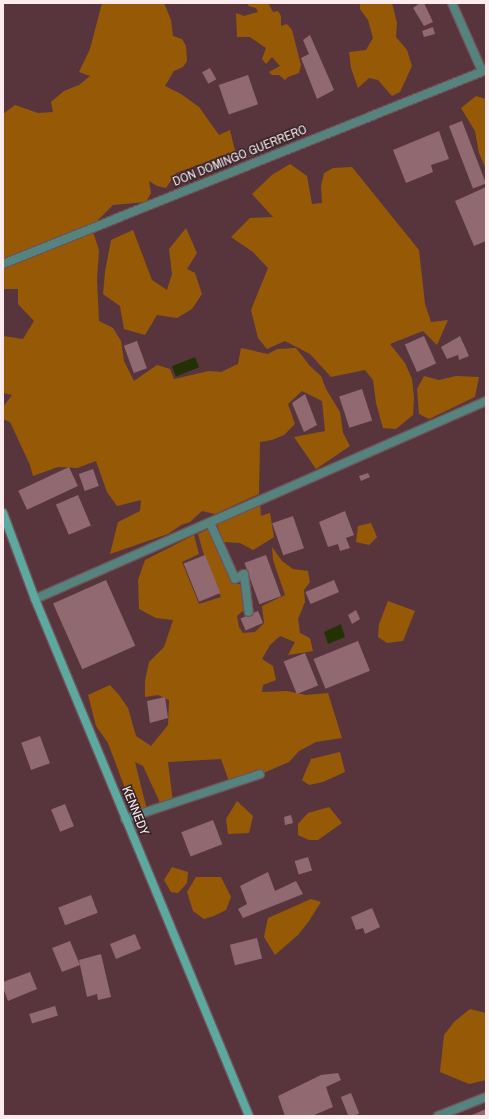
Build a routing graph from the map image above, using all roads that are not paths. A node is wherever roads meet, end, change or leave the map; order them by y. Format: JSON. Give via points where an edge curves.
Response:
{"nodes":[{"id":1,"x":452,"y":3,"type":"edge"},
{"id":2,"x":484,"y":71,"type":"edge"},
{"id":3,"x":3,"y":264,"type":"edge"},
{"id":4,"x":486,"y":401,"type":"edge"},
{"id":5,"x":4,"y":518,"type":"edge"},
{"id":6,"x":210,"y":523,"type":"junction"},
{"id":7,"x":35,"y":599,"type":"junction"},
{"id":8,"x":249,"y":612,"type":"dead end"},
{"id":9,"x":260,"y":774,"type":"dead end"},
{"id":10,"x":125,"y":819,"type":"junction"},
{"id":11,"x":486,"y":1097,"type":"edge"},
{"id":12,"x":249,"y":1116,"type":"edge"},
{"id":13,"x":438,"y":1116,"type":"edge"}],
"edges":[{"from":1,"to":2,"type":"street"},
{"from":2,"to":3,"type":"street","name":"DON DOMINGO GUERRERO"},
{"from":4,"to":6,"type":"street"},
{"from":5,"to":7,"type":"main road","name":"KENNEDY"},
{"from":6,"to":7,"type":"street"},
{"from":6,"to":8,"type":"street","via":[[235,579],[244,574]]},
{"from":7,"to":10,"type":"main road","name":"KENNEDY"},
{"from":9,"to":10,"type":"street"},
{"from":10,"to":12,"type":"main road","name":"KENNEDY"},
{"from":11,"to":13,"type":"street"}]}
